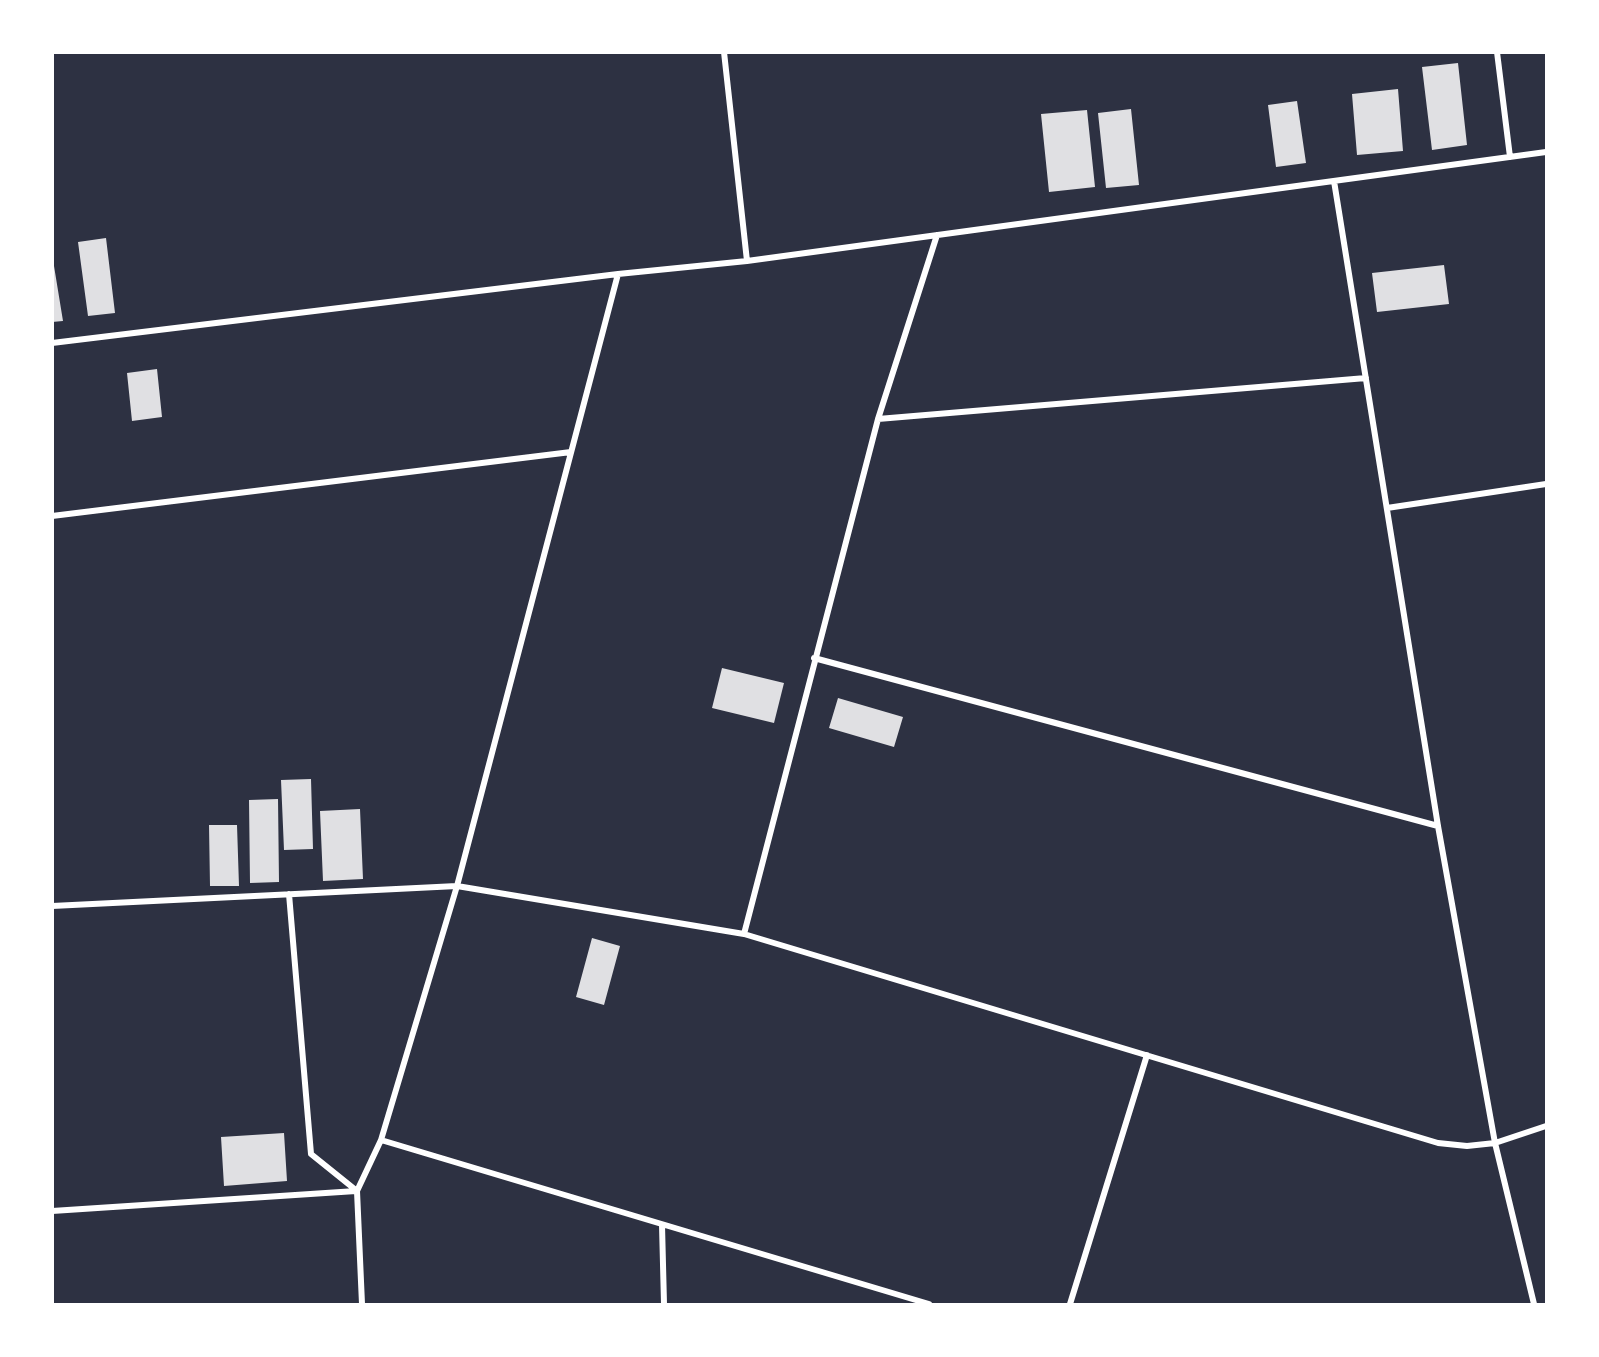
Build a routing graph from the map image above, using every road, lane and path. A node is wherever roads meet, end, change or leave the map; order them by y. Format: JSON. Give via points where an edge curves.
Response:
{"nodes":[{"id":1,"x":724,"y":52,"type":"edge"},
{"id":2,"x":1497,"y":52,"type":"edge"},
{"id":3,"x":1546,"y":152,"type":"edge"},
{"id":4,"x":1510,"y":157,"type":"junction"},
{"id":5,"x":1334,"y":181,"type":"junction"},
{"id":6,"x":938,"y":235,"type":"junction"},
{"id":7,"x":747,"y":261,"type":"junction"},
{"id":8,"x":618,"y":274,"type":"junction"},
{"id":9,"x":52,"y":343,"type":"edge"},
{"id":10,"x":1366,"y":378,"type":"junction"},
{"id":11,"x":878,"y":419,"type":"junction"},
{"id":12,"x":571,"y":452,"type":"junction"},
{"id":13,"x":1546,"y":484,"type":"edge"},
{"id":14,"x":1387,"y":508,"type":"junction"},
{"id":15,"x":52,"y":516,"type":"edge"},
{"id":16,"x":814,"y":658,"type":"junction"},
{"id":17,"x":1438,"y":826,"type":"junction"},
{"id":18,"x":457,"y":886,"type":"junction"},
{"id":19,"x":289,"y":894,"type":"junction"},
{"id":20,"x":52,"y":906,"type":"edge"},
{"id":21,"x":744,"y":934,"type":"junction"},
{"id":22,"x":1148,"y":1055,"type":"junction"},
{"id":23,"x":1546,"y":1126,"type":"edge"},
{"id":24,"x":381,"y":1140,"type":"junction"},
{"id":25,"x":1495,"y":1143,"type":"junction"},
{"id":26,"x":357,"y":1191,"type":"junction"},
{"id":27,"x":52,"y":1211,"type":"edge"},
{"id":28,"x":662,"y":1225,"type":"junction"},
{"id":29,"x":362,"y":1305,"type":"edge"},
{"id":30,"x":664,"y":1305,"type":"edge"},
{"id":31,"x":929,"y":1305,"type":"edge"},
{"id":32,"x":1070,"y":1305,"type":"edge"},
{"id":33,"x":1534,"y":1305,"type":"edge"}],
"edges":[{"from":1,"to":7,"type":"street"},
{"from":2,"to":4,"type":"street"},
{"from":3,"to":4,"type":"street"},
{"from":4,"to":5,"type":"street"},
{"from":5,"to":6,"type":"street"},
{"from":5,"to":10,"type":"street"},
{"from":6,"to":7,"type":"street"},
{"from":6,"to":11,"type":"street"},
{"from":7,"to":8,"type":"street"},
{"from":8,"to":9,"type":"street"},
{"from":8,"to":12,"type":"street"},
{"from":10,"to":11,"type":"street"},
{"from":10,"to":14,"type":"street"},
{"from":11,"to":16,"type":"street"},
{"from":12,"to":15,"type":"street"},
{"from":12,"to":18,"type":"street"},
{"from":13,"to":14,"type":"street"},
{"from":14,"to":17,"type":"street"},
{"from":16,"to":17,"type":"street"},
{"from":16,"to":21,"type":"street"},
{"from":17,"to":25,"type":"street"},
{"from":18,"to":19,"type":"street"},
{"from":18,"to":21,"type":"street"},
{"from":18,"to":24,"type":"street"},
{"from":19,"to":20,"type":"street"},
{"from":19,"to":26,"type":"street","via":[[311,1154]]},
{"from":21,"to":22,"type":"street"},
{"from":22,"to":25,"type":"street","via":[[1438,1143]]},
{"from":22,"to":32,"type":"street"},
{"from":23,"to":25,"type":"street"},
{"from":24,"to":26,"type":"street"},
{"from":24,"to":28,"type":"street"},
{"from":25,"to":33,"type":"street"},
{"from":26,"to":27,"type":"street"},
{"from":26,"to":29,"type":"street"},
{"from":28,"to":30,"type":"street"},
{"from":28,"to":31,"type":"street"}]}
